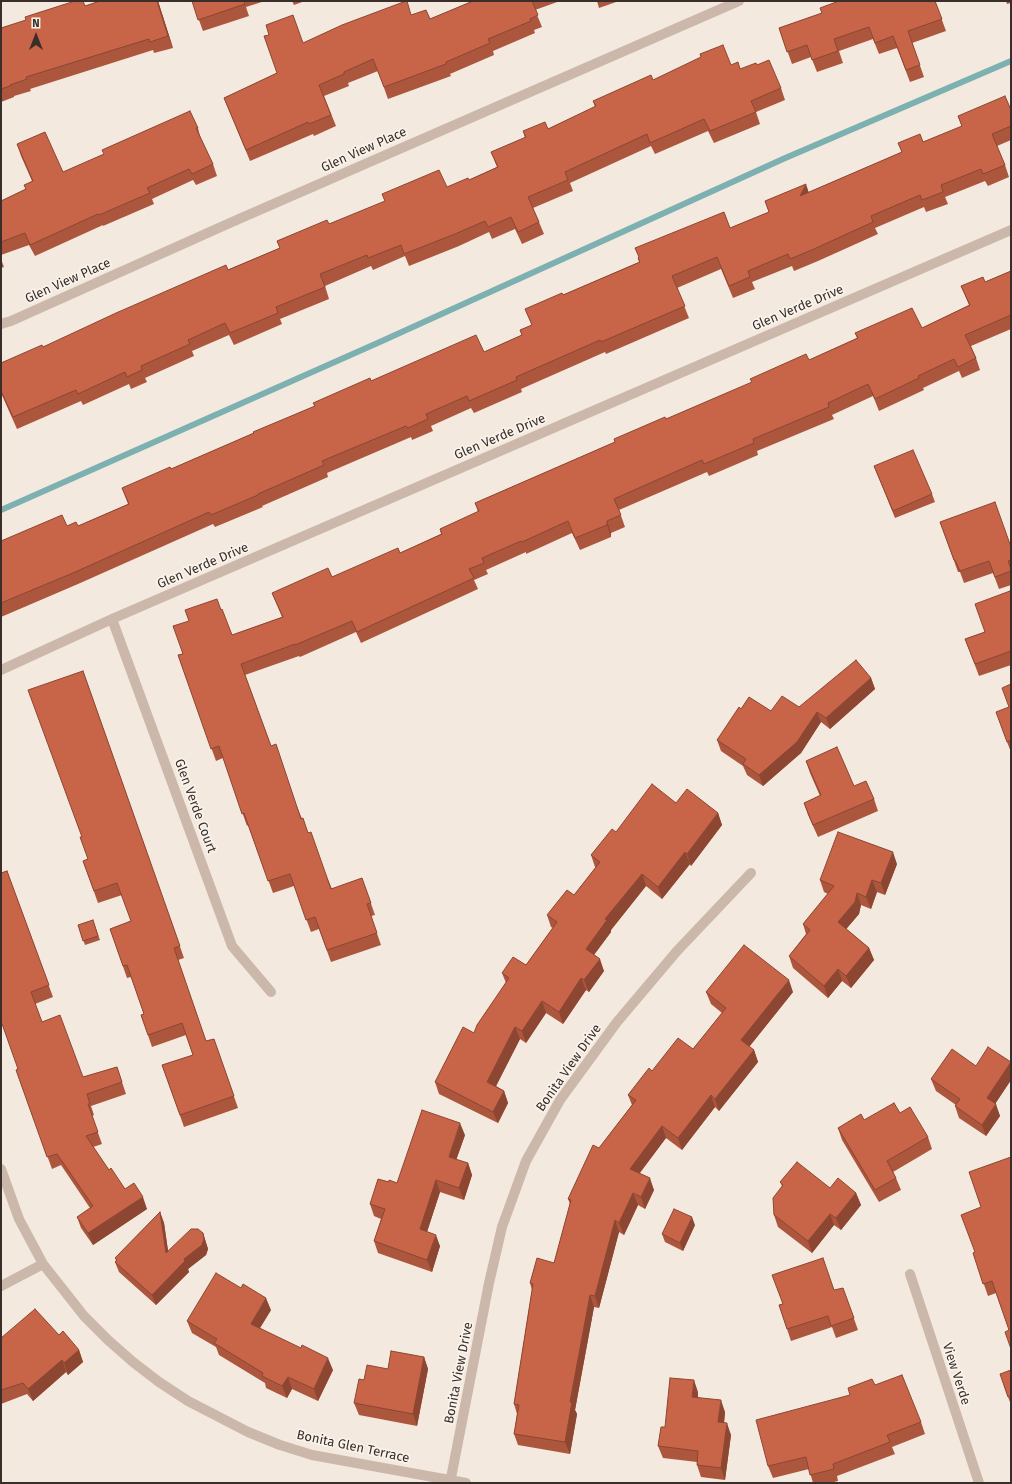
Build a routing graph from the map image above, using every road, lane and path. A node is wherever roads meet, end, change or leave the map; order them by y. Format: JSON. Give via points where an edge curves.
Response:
{"nodes":[{"id":1,"x":739,"y":1,"type":"edge"},
{"id":2,"x":1011,"y":230,"type":"edge"},
{"id":3,"x":1,"y":324,"type":"edge"},
{"id":4,"x":112,"y":619,"type":"junction"},
{"id":5,"x":1,"y":670,"type":"edge"},
{"id":6,"x":751,"y":873,"type":"dead end"},
{"id":7,"x":271,"y":992,"type":"dead end"},
{"id":8,"x":1,"y":1169,"type":"edge"},
{"id":9,"x":43,"y":1264,"type":"junction"},
{"id":10,"x":910,"y":1274,"type":"dead end"},
{"id":11,"x":1,"y":1286,"type":"edge"},
{"id":12,"x":450,"y":1482,"type":"edge"},
{"id":13,"x":466,"y":1483,"type":"edge"},
{"id":14,"x":979,"y":1483,"type":"edge"}],
"edges":[{"from":1,"to":3,"type":"street","name":"Glen View Place"},
{"from":2,"to":4,"type":"street","name":"Glen Verde Drive"},
{"from":4,"to":5,"type":"street","name":"Glen Verde Drive"},
{"from":4,"to":7,"type":"street","name":"Glen Verde Court","via":[[232,946]]},
{"from":6,"to":12,"type":"street","name":"Bonita View Drive","via":[[677,951],[618,1022],[560,1100],[526,1161],[502,1227]]},
{"from":8,"to":9,"type":"street","name":"Bonita Glen Terrace","via":[[20,1219]]},
{"from":9,"to":11,"type":"street"},
{"from":9,"to":12,"type":"street","name":"Bonita Glen Terrace","via":[[84,1316],[108,1340],[149,1374],[188,1401],[248,1432],[312,1455]]},
{"from":10,"to":14,"type":"street","name":"View Verde"},
{"from":12,"to":13,"type":"street","name":"Bonita Glen Terrace"}]}
